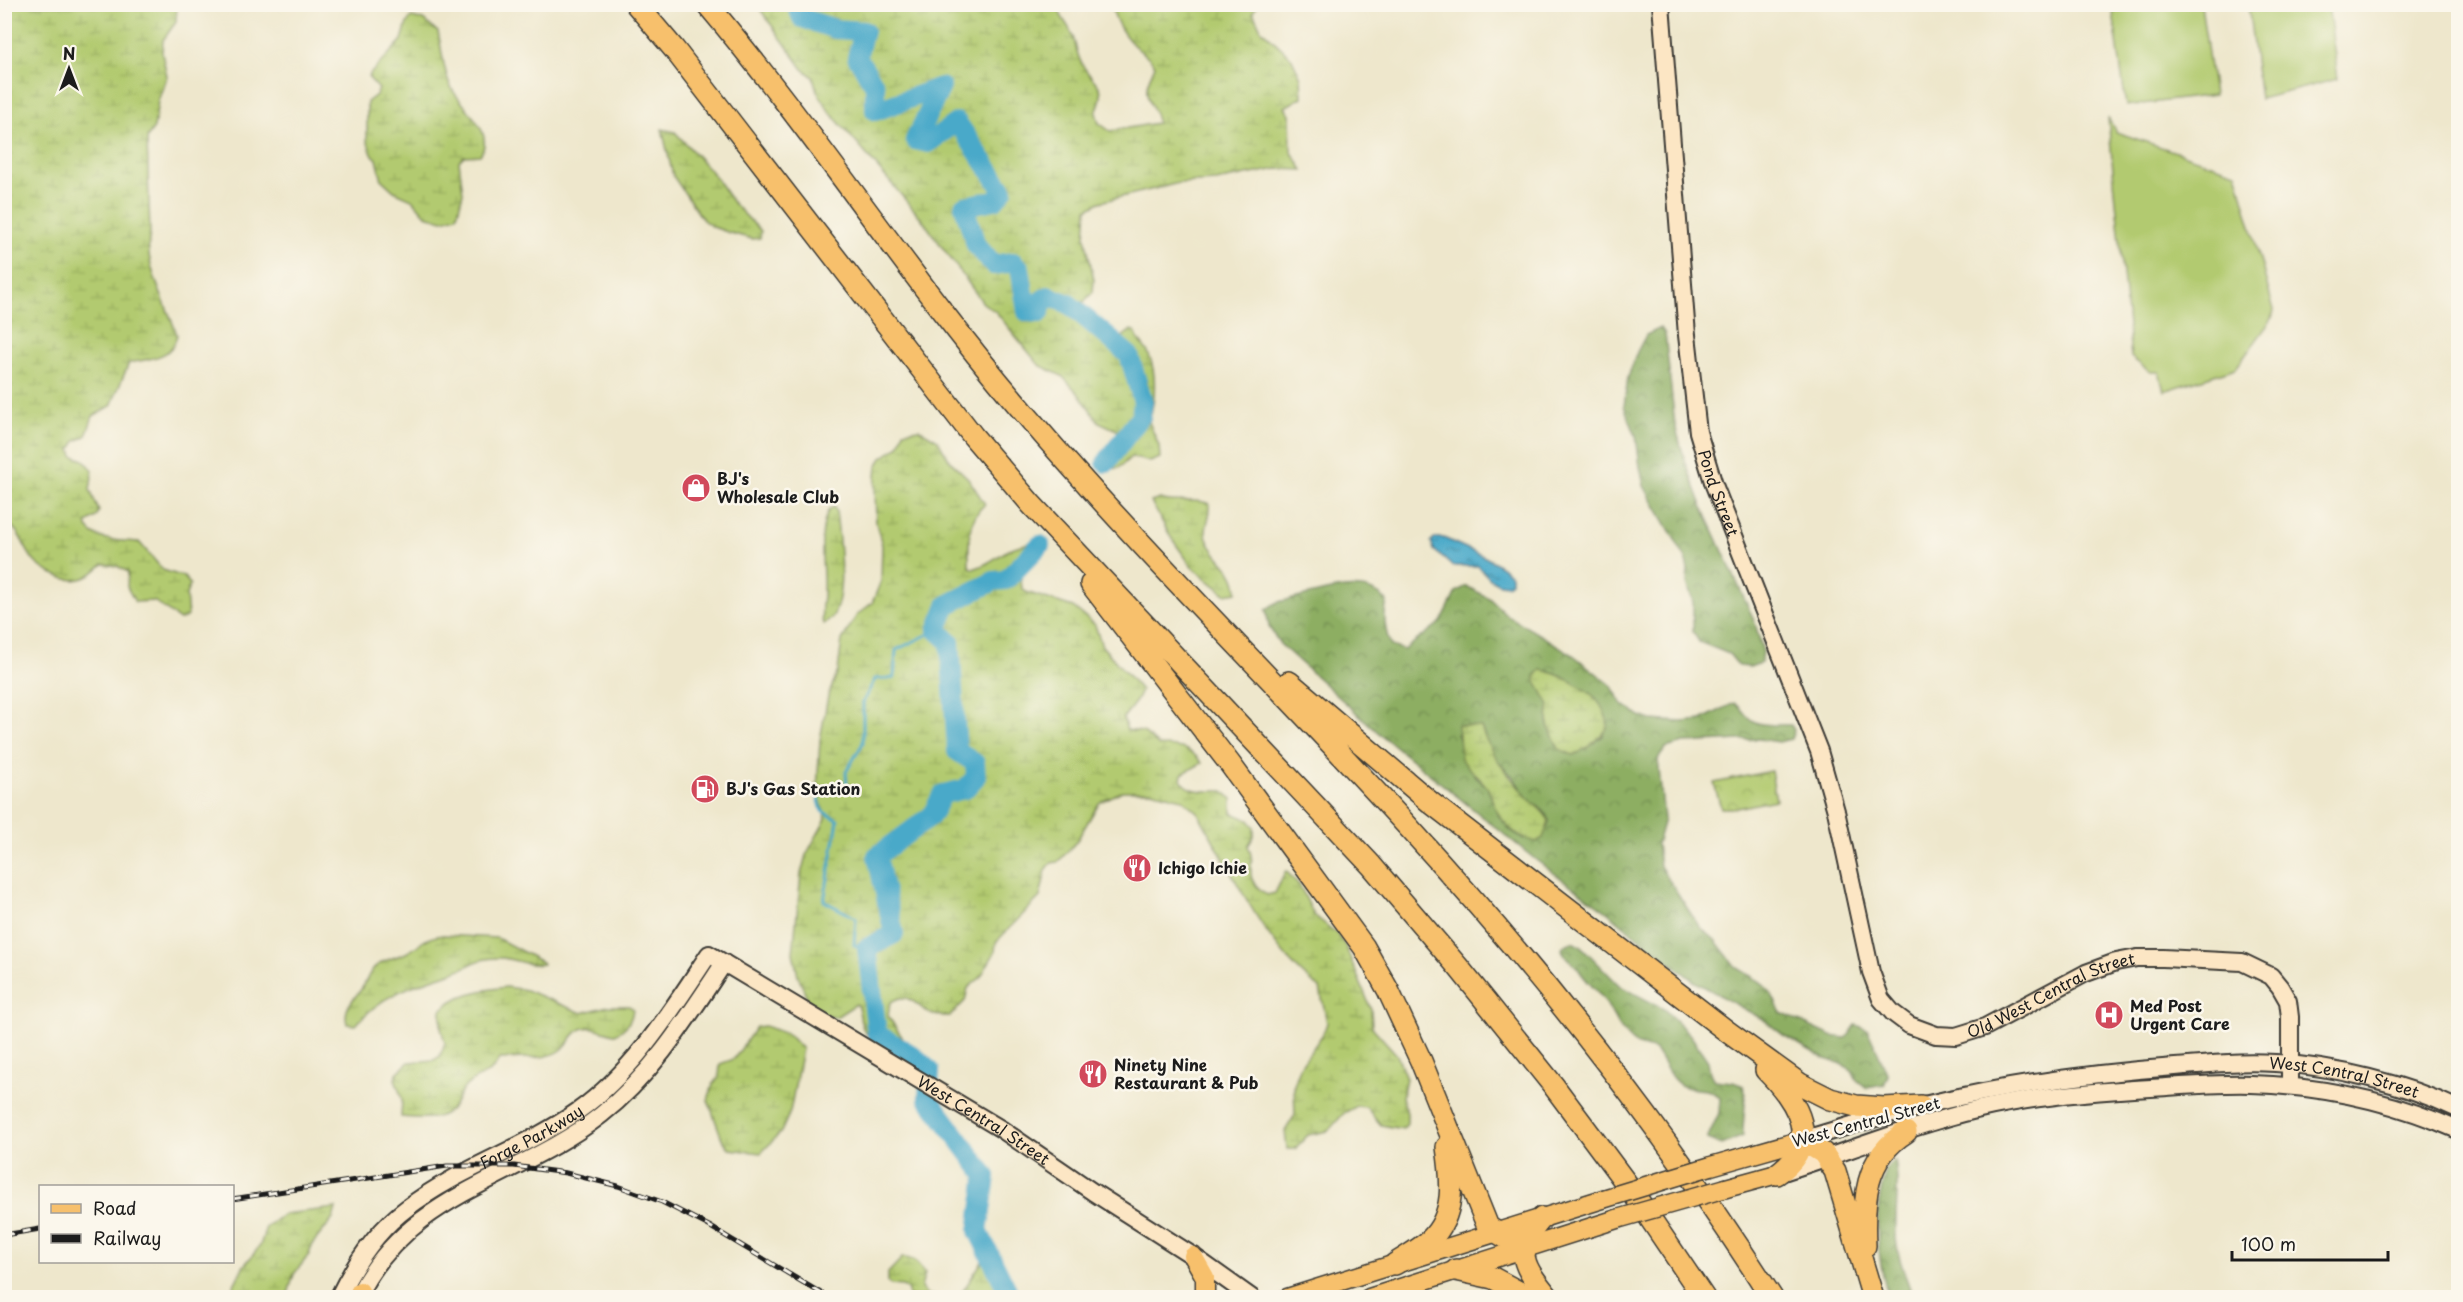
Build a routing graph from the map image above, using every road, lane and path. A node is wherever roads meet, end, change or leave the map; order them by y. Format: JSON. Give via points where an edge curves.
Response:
{"nodes":[{"id":1,"x":636,"y":4,"type":"edge"},
{"id":2,"x":707,"y":4,"type":"edge"},
{"id":3,"x":1661,"y":4,"type":"edge"},
{"id":4,"x":1031,"y":504,"type":"junction"},
{"id":5,"x":1128,"y":529,"type":"junction"},
{"id":6,"x":709,"y":954,"type":"joint"},
{"id":7,"x":1868,"y":962,"type":"joint"},
{"id":8,"x":724,"y":963,"type":"junction"},
{"id":9,"x":1728,"y":1032,"type":"junction"},
{"id":10,"x":2290,"y":1065,"type":"junction"},
{"id":11,"x":2290,"y":1086,"type":"junction"},
{"id":12,"x":1921,"y":1106,"type":"junction"},
{"id":13,"x":1440,"y":1108,"type":"junction"},
{"id":14,"x":2458,"y":1109,"type":"edge"},
{"id":15,"x":2458,"y":1130,"type":"edge"},
{"id":16,"x":1906,"y":1132,"type":"junction"},
{"id":17,"x":1802,"y":1140,"type":"junction"},
{"id":18,"x":1827,"y":1158,"type":"junction"},
{"id":19,"x":1777,"y":1174,"type":"junction"},
{"id":20,"x":1542,"y":1218,"type":"junction"},
{"id":21,"x":1494,"y":1232,"type":"junction"},
{"id":22,"x":1523,"y":1248,"type":"junction"},
{"id":23,"x":1193,"y":1256,"type":"junction"},
{"id":24,"x":1395,"y":1264,"type":"junction"},
{"id":25,"x":1456,"y":1270,"type":"junction"},
{"id":26,"x":1872,"y":1294,"type":"edge"},
{"id":27,"x":359,"y":1295,"type":"edge"},
{"id":28,"x":338,"y":1298,"type":"edge"},
{"id":29,"x":1205,"y":1298,"type":"edge"},
{"id":30,"x":1252,"y":1298,"type":"edge"},
{"id":31,"x":1287,"y":1298,"type":"edge"},
{"id":32,"x":1369,"y":1298,"type":"edge"},
{"id":33,"x":1530,"y":1298,"type":"edge"},
{"id":34,"x":1549,"y":1298,"type":"edge"},
{"id":35,"x":1704,"y":1298,"type":"edge"},
{"id":36,"x":1772,"y":1298,"type":"edge"}],
"edges":[{"from":1,"to":4,"type":"highway","via":[[973,436]]},
{"from":2,"to":5,"type":"highway","via":[[772,83],[1026,416]]},
{"from":3,"to":7,"type":"main road","name":"Pond Street","via":[[1698,432],[1714,485],[1819,751]]},
{"from":4,"to":13,"type":"highway","via":[[1364,947],[1388,990]]},
{"from":4,"to":35,"type":"highway","via":[[1305,793],[1431,934],[1553,1085],[1629,1187]]},
{"from":5,"to":9,"type":"highway","via":[[1270,666],[1363,746]]},
{"from":5,"to":36,"type":"highway","via":[[1410,829],[1557,999],[1684,1168]]},
{"from":6,"to":8,"type":"main road","name":"West Central Street"},
{"from":6,"to":28,"type":"main road","name":"Forge Parkway","via":[[648,1044],[609,1084],[580,1110],[547,1131],[406,1209],[366,1250]]},
{"from":7,"to":10,"type":"main road","name":"Old West Central Street","via":[[1877,991],[1893,1013],[1915,1028],[1950,1036],[1985,1027],[2086,973],[2126,960],[2228,960],[2253,966],[2271,976],[2289,1006]]},
{"from":8,"to":23,"type":"main road","name":"West Central Street","via":[[1001,1129]]},
{"from":8,"to":27,"type":"main road","name":"Forge Parkway","via":[[679,1029],[630,1089],[569,1137],[442,1205],[410,1227],[384,1254]]},
{"from":9,"to":12,"type":"highway","via":[[1800,1084],[1830,1099],[1866,1107]]},
{"from":9,"to":17,"type":"highway","via":[[1787,1093],[1802,1125]]},
{"from":10,"to":11,"type":"main road"},
{"from":10,"to":12,"type":"main road","name":"West Central Street","via":[[2222,1063],[2125,1071],[2002,1089]]},
{"from":10,"to":14,"type":"main road","name":"West Central Street","via":[[2391,1083],[2431,1095]]},
{"from":11,"to":15,"type":"main road","name":"West Central Street","via":[[2366,1098]]},
{"from":11,"to":16,"type":"main road","name":"West Central Street","via":[[2248,1084],[2058,1094],[1978,1110]]},
{"from":12,"to":17,"type":"main road","name":"West Central Street"},
{"from":13,"to":21,"type":"highway","via":[[1482,1216]]},
{"from":13,"to":24,"type":"highway","via":[[1451,1172],[1449,1211],[1429,1241]]},
{"from":16,"to":18,"type":"main road","name":"West Central Street"},
{"from":16,"to":26,"type":"highway","via":[[1880,1156],[1865,1197],[1864,1230]]},
{"from":17,"to":18,"type":"highway"},
{"from":17,"to":19,"type":"highway","via":[[1796,1158]]},
{"from":17,"to":20,"type":"main road","name":"West Central Street","bridge":true},
{"from":18,"to":19,"type":"main road","name":"West Central Street"},
{"from":18,"to":26,"type":"highway","via":[[1835,1171]]},
{"from":19,"to":22,"type":"main road","name":"West Central Street","bridge":true},
{"from":20,"to":21,"type":"main road","name":"West Central Street"},
{"from":20,"to":22,"type":"highway","via":[[1527,1234]]},
{"from":21,"to":22,"type":"highway"},
{"from":21,"to":24,"type":"main road","name":"West Central Street"},
{"from":22,"to":25,"type":"main road","name":"West Central Street"},
{"from":22,"to":34,"type":"highway","via":[[1528,1272]]},
{"from":23,"to":29,"type":"main road","via":[[1205,1277]]},
{"from":23,"to":30,"type":"main road","name":"West Central Street"},
{"from":24,"to":31,"type":"main road","name":"West Central Street"},
{"from":25,"to":32,"type":"main road","name":"West Central Street"},
{"from":25,"to":33,"type":"highway","via":[[1493,1278]]}]}
